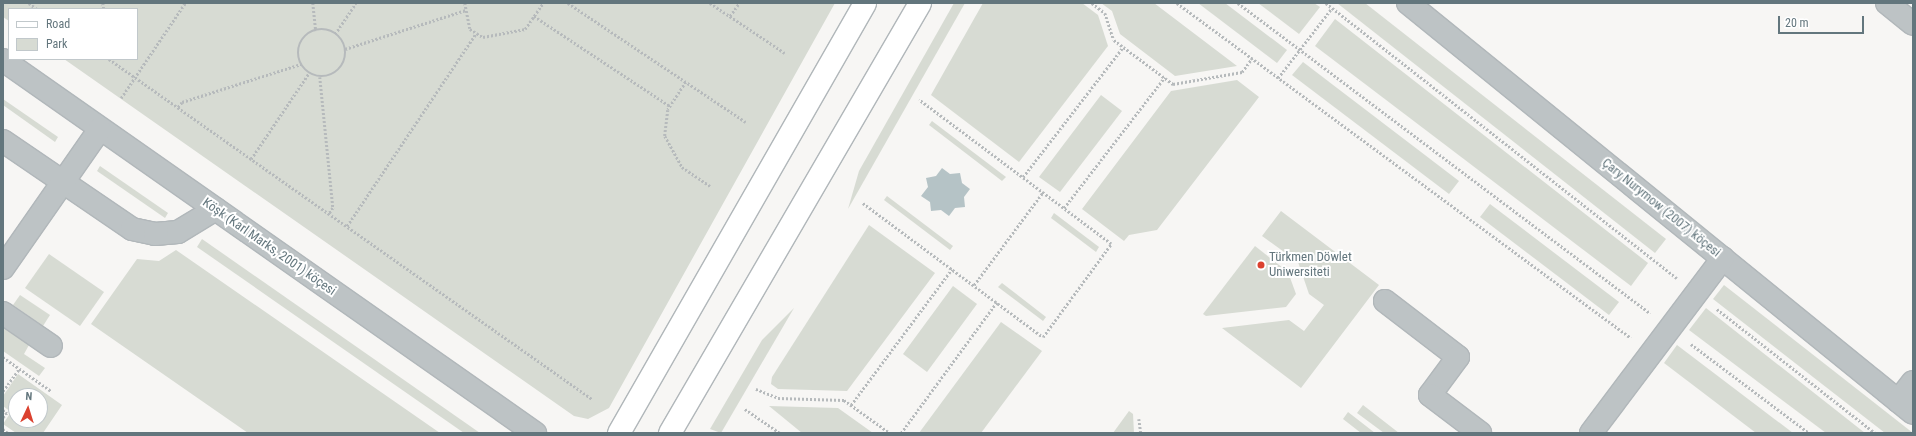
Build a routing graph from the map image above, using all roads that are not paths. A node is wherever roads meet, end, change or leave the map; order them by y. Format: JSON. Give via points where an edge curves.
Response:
{"nodes":[{"id":1,"x":866,"y":3,"type":"edge"},
{"id":2,"x":920,"y":3,"type":"edge"},
{"id":3,"x":1408,"y":3,"type":"edge"},
{"id":4,"x":1887,"y":3,"type":"edge"},
{"id":5,"x":1432,"y":10,"type":"edge"},
{"id":6,"x":1913,"y":24,"type":"edge"},
{"id":7,"x":3,"y":60,"type":"edge"},
{"id":8,"x":100,"y":128,"type":"junction"},
{"id":9,"x":3,"y":141,"type":"edge"},
{"id":10,"x":63,"y":182,"type":"junction"},
{"id":11,"x":216,"y":210,"type":"junction"},
{"id":12,"x":1723,"y":258,"type":"junction"},
{"id":13,"x":3,"y":268,"type":"edge"},
{"id":14,"x":1384,"y":301,"type":"dead end"},
{"id":15,"x":3,"y":313,"type":"edge"},
{"id":16,"x":51,"y":346,"type":"dead end"},
{"id":17,"x":1913,"y":382,"type":"edge"},
{"id":18,"x":1906,"y":407,"type":"edge"},
{"id":19,"x":535,"y":433,"type":"edge"},
{"id":20,"x":619,"y":433,"type":"edge"},
{"id":21,"x":670,"y":433,"type":"edge"},
{"id":22,"x":1480,"y":433,"type":"edge"},
{"id":23,"x":1591,"y":433,"type":"edge"}],
"edges":[{"from":1,"to":20,"type":"main road"},
{"from":2,"to":21,"type":"main road"},
{"from":3,"to":5,"type":"street","name":"Çary Nurymow (2007) köçesi"},
{"from":4,"to":6,"type":"street"},
{"from":5,"to":12,"type":"street","name":"Çary Nurymow (2007) köçesi"},
{"from":7,"to":8,"type":"street","name":"Köşk (Karl Marks, 2001) köçesi"},
{"from":8,"to":10,"type":"street"},
{"from":8,"to":11,"type":"street","name":"Köşk (Karl Marks, 2001) köçesi"},
{"from":9,"to":10,"type":"street"},
{"from":10,"to":11,"type":"street","via":[[132,229],[156,234],[178,232]]},
{"from":10,"to":13,"type":"street"},
{"from":11,"to":19,"type":"street","name":"Köşk (Karl Marks, 2001) köçesi"},
{"from":12,"to":18,"type":"street","name":"Çary Nurymow (2007) köçesi"},
{"from":12,"to":23,"type":"street"},
{"from":14,"to":22,"type":"street","via":[[1458,357],[1430,395]]},
{"from":15,"to":16,"type":"street"},
{"from":17,"to":18,"type":"street"}]}
